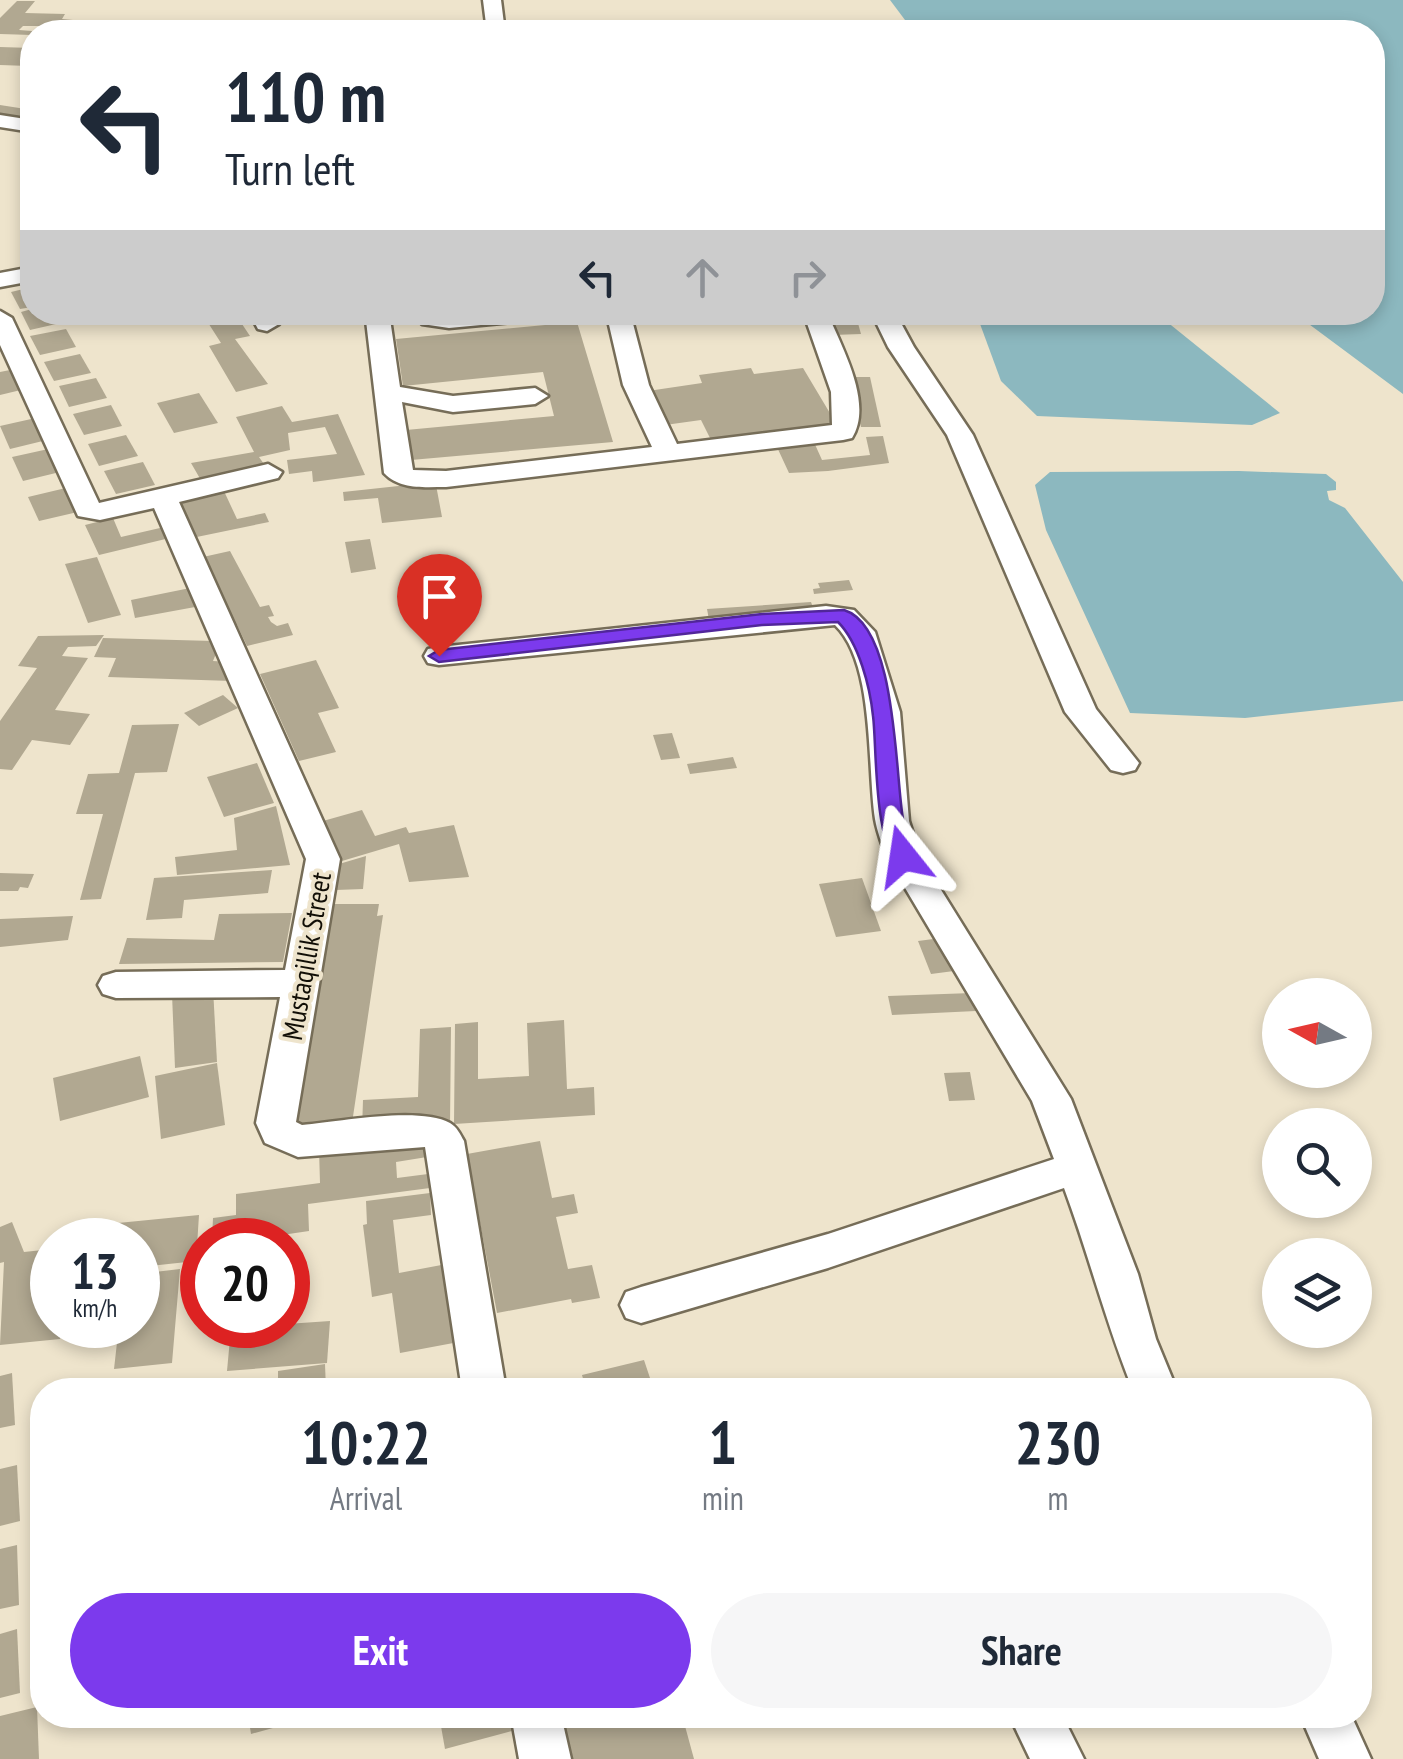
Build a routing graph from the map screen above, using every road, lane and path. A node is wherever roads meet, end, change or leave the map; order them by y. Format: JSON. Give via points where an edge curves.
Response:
{"nodes":[{"id":1,"x":0,"y":318,"type":"edge"},
{"id":2,"x":378,"y":325,"type":"edge"},
{"id":3,"x":629,"y":325,"type":"edge"},
{"id":4,"x":820,"y":325,"type":"edge"},
{"id":5,"x":890,"y":325,"type":"edge"},
{"id":6,"x":390,"y":395,"type":"junction"},
{"id":7,"x":535,"y":396,"type":"dead end"},
{"id":8,"x":668,"y":453,"type":"junction"},
{"id":9,"x":268,"y":472,"type":"dead end"},
{"id":10,"x":163,"y":497,"type":"junction"},
{"id":11,"x":439,"y":656,"type":"dead end"},
{"id":12,"x":1122,"y":763,"type":"dead end"},
{"id":13,"x":303,"y":983,"type":"junction"},
{"id":14,"x":116,"y":985,"type":"dead end"},
{"id":15,"x":1076,"y":1168,"type":"junction"},
{"id":16,"x":641,"y":1305,"type":"dead end"},
{"id":17,"x":482,"y":1378,"type":"edge"},
{"id":18,"x":1150,"y":1378,"type":"edge"},
{"id":19,"x":539,"y":1728,"type":"edge"},
{"id":20,"x":1041,"y":1728,"type":"edge"},
{"id":21,"x":1331,"y":1728,"type":"edge"},
{"id":22,"x":545,"y":1759,"type":"edge"},
{"id":23,"x":1058,"y":1759,"type":"edge"},
{"id":24,"x":1344,"y":1759,"type":"edge"}],
"edges":[{"from":1,"to":10,"type":"street","via":[[88,510]]},
{"from":2,"to":6,"type":"street"},
{"from":3,"to":8,"type":"street","via":[[636,385]]},
{"from":4,"to":8,"type":"street","via":[[848,428]]},
{"from":5,"to":12,"type":"street","via":[[960,435],[1081,712]]},
{"from":6,"to":7,"type":"street","via":[[453,404]]},
{"from":6,"to":8,"type":"street","via":[[402,476],[446,479]]},
{"from":9,"to":10,"type":"street"},
{"from":10,"to":13,"type":"street","name":"Mustaqillik Street","via":[[323,859]]},
{"from":11,"to":15,"type":"street","via":[[762,620],[826,615],[853,622],[884,712],[892,822],[903,856],[1051,1099]]},
{"from":13,"to":14,"type":"street"},
{"from":13,"to":17,"type":"street","name":"Mustaqillik Street","via":[[279,1132],[298,1140],[424,1132],[444,1141]]},
{"from":15,"to":16,"type":"street"},
{"from":15,"to":18,"type":"street"},
{"from":19,"to":22,"type":"street"},
{"from":20,"to":23,"type":"street"},
{"from":21,"to":24,"type":"street"}]}
